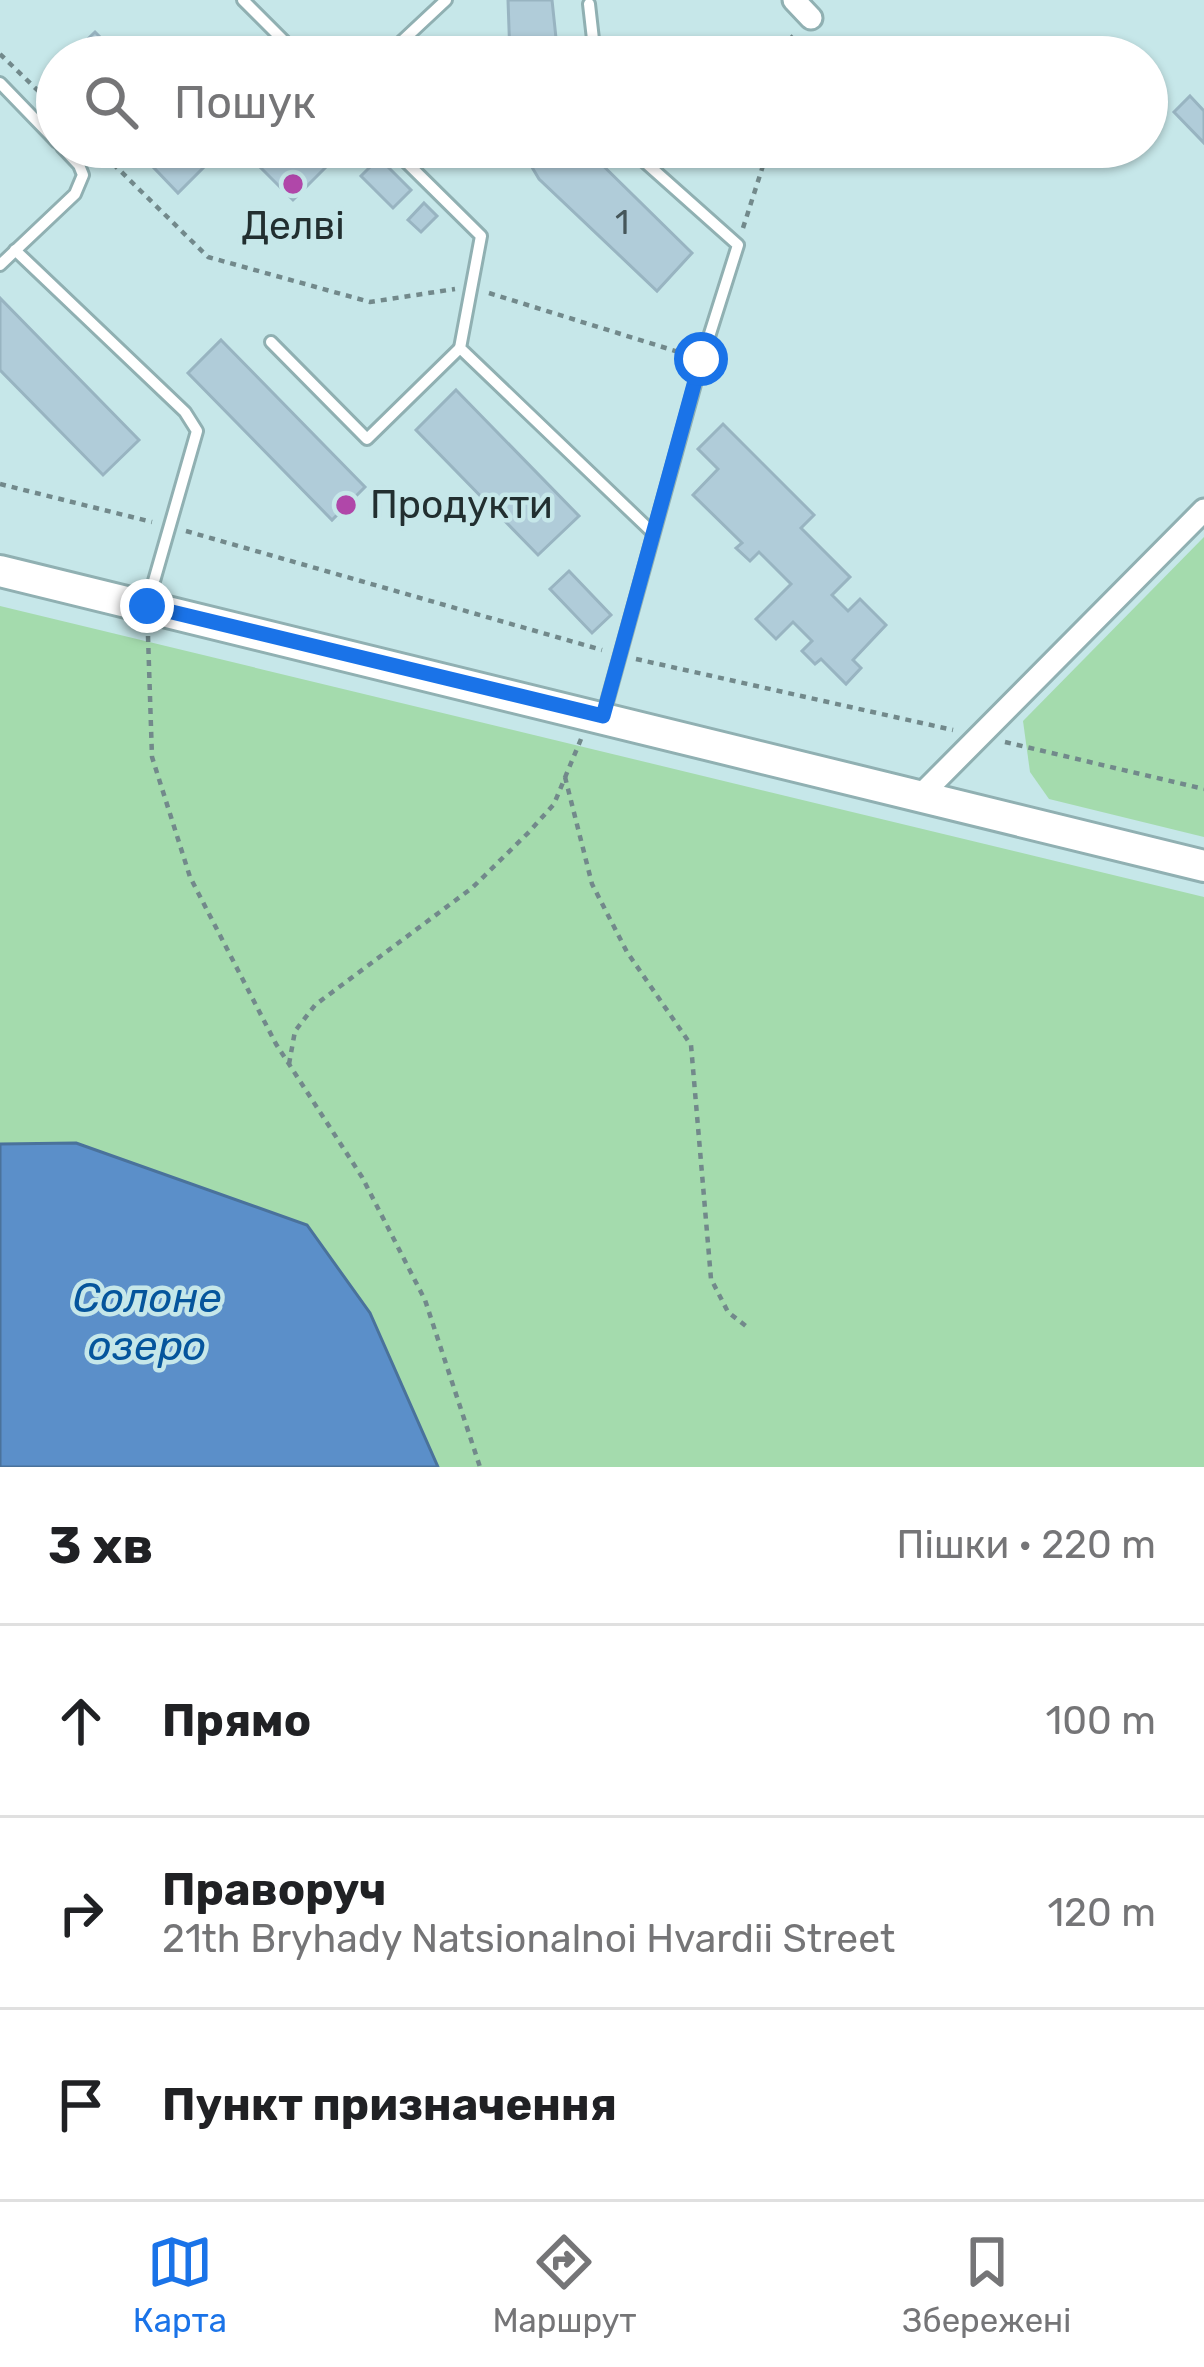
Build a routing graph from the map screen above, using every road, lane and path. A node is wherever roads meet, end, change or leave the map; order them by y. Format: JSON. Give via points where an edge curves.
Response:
{"nodes":[{"id":1,"x":243,"y":0,"type":"edge"},
{"id":2,"x":446,"y":0,"type":"edge"},
{"id":3,"x":794,"y":0,"type":"edge"},
{"id":4,"x":589,"y":4,"type":"dead end"},
{"id":5,"x":811,"y":18,"type":"joint"},
{"id":6,"x":279,"y":36,"type":"edge"},
{"id":7,"x":407,"y":36,"type":"edge"},
{"id":8,"x":593,"y":36,"type":"edge"},
{"id":9,"x":793,"y":36,"type":"edge"},
{"id":10,"x":0,"y":54,"type":"edge"},
{"id":11,"x":0,"y":83,"type":"edge"},
{"id":12,"x":36,"y":89,"type":"edge"},
{"id":13,"x":36,"y":121,"type":"edge"},
{"id":14,"x":80,"y":168,"type":"edge"},
{"id":15,"x":117,"y":168,"type":"edge"},
{"id":16,"x":412,"y":168,"type":"edge"},
{"id":17,"x":652,"y":168,"type":"edge"},
{"id":18,"x":762,"y":168,"type":"edge"},
{"id":19,"x":738,"y":244,"type":"junction"},
{"id":20,"x":15,"y":250,"type":"junction"},
{"id":21,"x":0,"y":265,"type":"edge"},
{"id":22,"x":471,"y":287,"type":"junction"},
{"id":23,"x":271,"y":342,"type":"dead end"},
{"id":24,"x":460,"y":348,"type":"junction"},
{"id":25,"x":701,"y":359,"type":"junction"},
{"id":26,"x":0,"y":484,"type":"edge"},
{"id":27,"x":1204,"y":510,"type":"edge"},
{"id":28,"x":170,"y":526,"type":"junction"},
{"id":29,"x":652,"y":532,"type":"junction"},
{"id":30,"x":0,"y":571,"type":"edge"},
{"id":31,"x":147,"y":606,"type":"junction"},
{"id":32,"x":618,"y":655,"type":"junction"},
{"id":33,"x":603,"y":716,"type":"junction"},
{"id":34,"x":979,"y":736,"type":"junction"},
{"id":35,"x":565,"y":777,"type":"junction"},
{"id":36,"x":1204,"y":789,"type":"edge"},
{"id":37,"x":921,"y":796,"type":"junction"},
{"id":38,"x":1204,"y":866,"type":"edge"},
{"id":39,"x":289,"y":1064,"type":"junction"},
{"id":40,"x":748,"y":1327,"type":"dead end"},
{"id":41,"x":481,"y":1467,"type":"edge"}],
"edges":[{"from":1,"to":6,"type":"lane"},
{"from":2,"to":7,"type":"lane"},
{"from":3,"to":5,"type":"street"},
{"from":4,"to":8,"type":"lane"},
{"from":5,"to":9,"type":"path"},
{"from":10,"to":12,"type":"path"},
{"from":11,"to":13,"type":"lane"},
{"from":14,"to":20,"type":"lane","via":[[75,194]]},
{"from":15,"to":22,"type":"path","via":[[208,257],[370,302]]},
{"from":16,"to":22,"type":"lane","via":[[481,236]]},
{"from":17,"to":19,"type":"lane"},
{"from":18,"to":19,"type":"path"},
{"from":19,"to":25,"type":"lane"},
{"from":20,"to":21,"type":"lane"},
{"from":20,"to":28,"type":"lane","via":[[196,431]]},
{"from":22,"to":24,"type":"lane"},
{"from":22,"to":25,"type":"path"},
{"from":23,"to":24,"type":"lane","via":[[367,440]]},
{"from":24,"to":29,"type":"lane"},
{"from":25,"to":29,"type":"lane"},
{"from":26,"to":28,"type":"path"},
{"from":27,"to":34,"type":"street"},
{"from":28,"to":31,"type":"lane"},
{"from":28,"to":32,"type":"path"},
{"from":29,"to":32,"type":"lane"},
{"from":30,"to":31,"type":"street"},
{"from":31,"to":33,"type":"street"},
{"from":31,"to":39,"type":"path","via":[[152,757],[190,878]]},
{"from":32,"to":33,"type":"lane"},
{"from":32,"to":34,"type":"path"},
{"from":33,"to":35,"type":"path","via":[[576,745]]},
{"from":33,"to":37,"type":"street"},
{"from":34,"to":36,"type":"path"},
{"from":34,"to":37,"type":"street"},
{"from":35,"to":39,"type":"path","via":[[554,804],[472,887],[316,1005],[295,1031]]},
{"from":35,"to":40,"type":"path","via":[[592,884],[691,1045],[711,1279],[728,1312]]},
{"from":37,"to":38,"type":"street"},
{"from":39,"to":41,"type":"path","via":[[362,1177],[425,1300]]}]}
